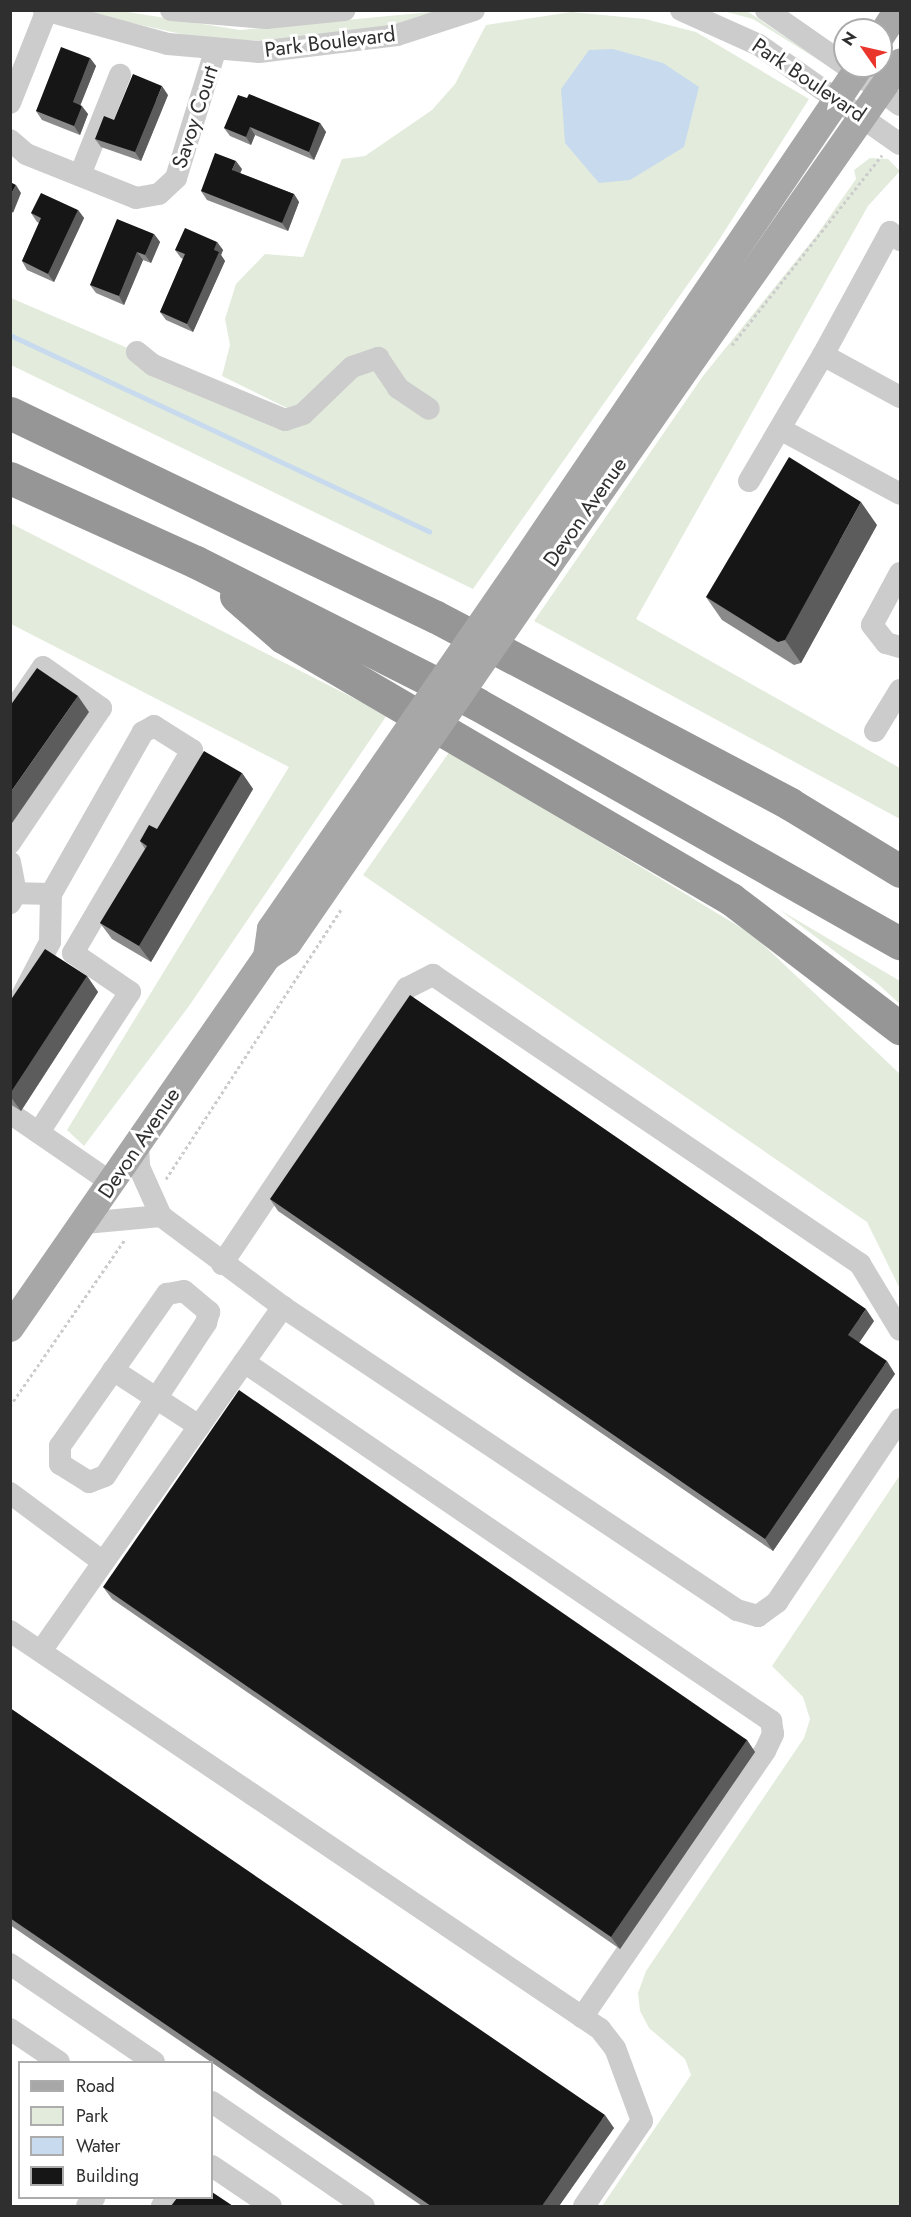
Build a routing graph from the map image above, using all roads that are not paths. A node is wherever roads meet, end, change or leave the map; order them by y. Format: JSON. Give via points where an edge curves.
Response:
{"nodes":[{"id":1,"x":171,"y":10,"type":"edge"},
{"id":2,"x":345,"y":10,"type":"edge"},
{"id":3,"x":474,"y":10,"type":"edge"},
{"id":4,"x":681,"y":10,"type":"edge"},
{"id":5,"x":766,"y":10,"type":"edge"},
{"id":6,"x":46,"y":11,"type":"edge"},
{"id":7,"x":215,"y":51,"type":"junction"},
{"id":8,"x":833,"y":54,"type":"edge"},
{"id":9,"x":900,"y":63,"type":"edge"},
{"id":10,"x":120,"y":75,"type":"dead end"},
{"id":11,"x":847,"y":78,"type":"edge"},
{"id":12,"x":866,"y":78,"type":"edge"},
{"id":13,"x":891,"y":98,"type":"edge"},
{"id":14,"x":837,"y":99,"type":"junction"},
{"id":15,"x":10,"y":103,"type":"edge"},
{"id":16,"x":863,"y":117,"type":"junction"},
{"id":17,"x":10,"y":140,"type":"edge"},
{"id":18,"x":893,"y":147,"type":"edge"},
{"id":19,"x":80,"y":176,"type":"junction"},
{"id":20,"x":900,"y":240,"type":"edge"},
{"id":21,"x":137,"y":352,"type":"dead end"},
{"id":22,"x":823,"y":355,"type":"junction"},
{"id":23,"x":900,"y":397,"type":"edge"},
{"id":24,"x":429,"y":409,"type":"dead end"},
{"id":25,"x":10,"y":413,"type":"edge"},
{"id":26,"x":780,"y":429,"type":"junction"},
{"id":27,"x":10,"y":478,"type":"edge"},
{"id":28,"x":749,"y":481,"type":"dead end"},
{"id":29,"x":900,"y":494,"type":"edge"},
{"id":30,"x":196,"y":562,"type":"junction"},
{"id":31,"x":536,"y":564,"type":"junction"},
{"id":32,"x":900,"y":573,"type":"edge"},
{"id":33,"x":900,"y":647,"type":"edge"},
{"id":34,"x":900,"y":690,"type":"edge"},
{"id":35,"x":10,"y":715,"type":"edge"},
{"id":36,"x":875,"y":731,"type":"dead end"},
{"id":37,"x":10,"y":843,"type":"edge"},
{"id":38,"x":10,"y":862,"type":"edge"},
{"id":39,"x":900,"y":869,"type":"edge"},
{"id":40,"x":51,"y":894,"type":"junction"},
{"id":41,"x":12,"y":897,"type":"edge"},
{"id":42,"x":779,"y":931,"type":"junction"},
{"id":43,"x":50,"y":942,"type":"junction"},
{"id":44,"x":900,"y":943,"type":"edge"},
{"id":45,"x":73,"y":953,"type":"junction"},
{"id":46,"x":10,"y":1019,"type":"edge"},
{"id":47,"x":900,"y":1028,"type":"edge"},
{"id":48,"x":900,"y":1048,"type":"edge"},
{"id":49,"x":10,"y":1113,"type":"edge"},
{"id":50,"x":39,"y":1132,"type":"junction"},
{"id":51,"x":138,"y":1145,"type":"junction"},
{"id":52,"x":112,"y":1183,"type":"junction"},
{"id":53,"x":161,"y":1216,"type":"junction"},
{"id":54,"x":85,"y":1223,"type":"junction"},
{"id":55,"x":222,"y":1264,"type":"junction"},
{"id":56,"x":283,"y":1307,"type":"junction"},
{"id":57,"x":10,"y":1328,"type":"edge"},
{"id":58,"x":900,"y":1330,"type":"edge"},
{"id":59,"x":244,"y":1362,"type":"junction"},
{"id":60,"x":113,"y":1370,"type":"junction"},
{"id":61,"x":156,"y":1398,"type":"junction"},
{"id":62,"x":900,"y":1419,"type":"edge"},
{"id":63,"x":199,"y":1426,"type":"junction"},
{"id":64,"x":10,"y":1493,"type":"edge"},
{"id":65,"x":104,"y":1562,"type":"junction"},
{"id":66,"x":10,"y":1631,"type":"edge"},
{"id":67,"x":41,"y":1651,"type":"junction"},
{"id":68,"x":10,"y":1964,"type":"edge"},
{"id":69,"x":582,"y":2017,"type":"junction"},
{"id":70,"x":10,"y":2029,"type":"edge"},
{"id":71,"x":58,"y":2061,"type":"edge"},
{"id":72,"x":153,"y":2061,"type":"edge"},
{"id":73,"x":213,"y":2103,"type":"edge"},
{"id":74,"x":213,"y":2167,"type":"edge"},
{"id":75,"x":271,"y":2206,"type":"edge"},
{"id":76,"x":364,"y":2206,"type":"edge"},
{"id":77,"x":584,"y":2206,"type":"edge"}],
"edges":[{"from":1,"to":2,"type":"street","name":"Park Boulevard","via":[[266,18]]},
{"from":3,"to":7,"type":"street","name":"Park Boulevard","via":[[354,42]]},
{"from":4,"to":14,"type":"street","name":"Park Boulevard","via":[[734,30]]},
{"from":5,"to":8,"type":"street","name":"Park Boulevard"},
{"from":6,"to":7,"type":"street","name":"Park Boulevard","via":[[118,33]]},
{"from":6,"to":15,"type":"street"},
{"from":7,"to":19,"type":"street","name":"Savoy Court","via":[[176,178],[159,194],[136,198]]},
{"from":9,"to":13,"type":"main road","name":"Devon Avenue"},
{"from":10,"to":19,"type":"street"},
{"from":11,"to":14,"type":"main road","name":"Devon Avenue"},
{"from":12,"to":13,"type":"street","name":"Park Boulevard"},
{"from":13,"to":16,"type":"main road","name":"Devon Avenue"},
{"from":14,"to":16,"type":"street","name":"Park Boulevard"},
{"from":14,"to":31,"type":"main road","name":"Devon Avenue"},
{"from":16,"to":18,"type":"street","name":"Park Boulevard"},
{"from":16,"to":31,"type":"main road","name":"Devon Avenue"},
{"from":17,"to":19,"type":"street","name":"Savoy Court","via":[[26,154]]},
{"from":20,"to":22,"type":"street","via":[[890,231]]},
{"from":21,"to":24,"type":"street","via":[[153,365],[285,420],[303,414],[352,367],[378,358],[398,388]]},
{"from":22,"to":23,"type":"street"},
{"from":22,"to":26,"type":"street"},
{"from":25,"to":39,"type":"highway","via":[[436,617],[634,719]]},
{"from":26,"to":28,"type":"street"},
{"from":26,"to":29,"type":"street"},
{"from":27,"to":30,"type":"highway"},
{"from":30,"to":42,"type":"highway","via":[[283,637],[549,789]]},
{"from":30,"to":44,"type":"highway","via":[[477,704]]},
{"from":31,"to":51,"type":"main road","name":"Devon Avenue","bridge":true,"via":[[383,786],[271,929],[267,957]]},
{"from":32,"to":33,"type":"street","via":[[872,625],[886,643]]},
{"from":34,"to":36,"type":"street"},
{"from":35,"to":37,"type":"street","via":[[43,666],[101,708]]},
{"from":38,"to":41,"type":"street"},
{"from":40,"to":41,"type":"street"},
{"from":40,"to":43,"type":"street"},
{"from":40,"to":45,"type":"street","via":[[143,732],[154,726],[192,750]]},
{"from":42,"to":47,"type":"highway"},
{"from":42,"to":48,"type":"highway"},
{"from":43,"to":45,"type":"street"},
{"from":43,"to":46,"type":"street"},
{"from":45,"to":50,"type":"street","via":[[130,992]]},
{"from":49,"to":50,"type":"street"},
{"from":50,"to":52,"type":"street"},
{"from":51,"to":52,"type":"main road","name":"Devon Avenue"},
{"from":51,"to":53,"type":"street","via":[[145,1184]]},
{"from":52,"to":54,"type":"main road","name":"Devon Avenue"},
{"from":53,"to":54,"type":"street"},
{"from":53,"to":55,"type":"street"},
{"from":54,"to":57,"type":"main road","name":"Devon Avenue"},
{"from":55,"to":56,"type":"street"},
{"from":55,"to":58,"type":"street","via":[[407,988],[433,975],[860,1264]]},
{"from":56,"to":59,"type":"street"},
{"from":56,"to":62,"type":"street","via":[[736,1610],[758,1616],[777,1602]]},
{"from":59,"to":63,"type":"street"},
{"from":59,"to":69,"type":"street","via":[[771,1721],[773,1734],[765,1750]]},
{"from":60,"to":61,"type":"street"},
{"from":60,"to":61,"type":"street","via":[[167,1294],[184,1291],[208,1312],[206,1323]]},
{"from":60,"to":61,"type":"street","via":[[60,1446],[60,1464],[90,1482],[105,1476]]},
{"from":61,"to":63,"type":"street"},
{"from":63,"to":65,"type":"street"},
{"from":64,"to":65,"type":"street"},
{"from":65,"to":67,"type":"street"},
{"from":66,"to":67,"type":"street"},
{"from":67,"to":69,"type":"street"},
{"from":68,"to":72,"type":"street"},
{"from":69,"to":77,"type":"street","via":[[615,2048],[642,2121]]},
{"from":70,"to":71,"type":"street"},
{"from":73,"to":76,"type":"street"},
{"from":74,"to":75,"type":"street"}]}
